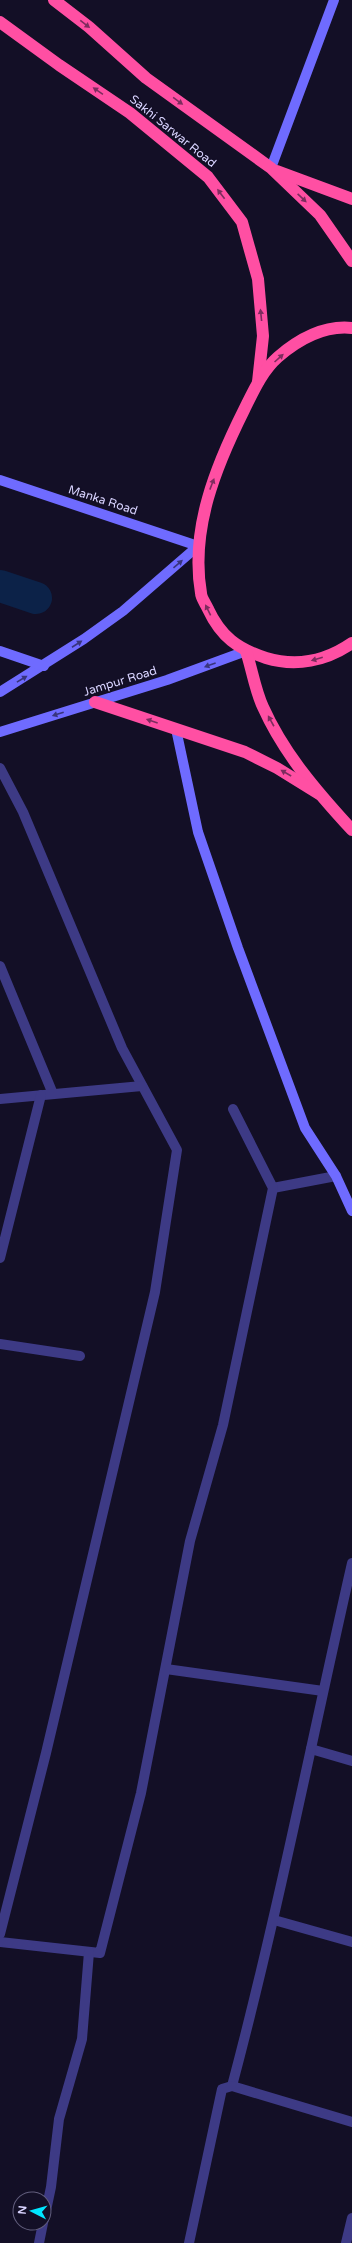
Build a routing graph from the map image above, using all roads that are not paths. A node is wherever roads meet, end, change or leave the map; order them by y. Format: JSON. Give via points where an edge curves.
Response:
{"nodes":[{"id":1,"x":54,"y":0,"type":"edge"},
{"id":2,"x":334,"y":0,"type":"edge"},
{"id":3,"x":0,"y":22,"type":"edge"},
{"id":4,"x":271,"y":168,"type":"junction"},
{"id":5,"x":352,"y":199,"type":"edge"},
{"id":6,"x":352,"y":261,"type":"edge"},
{"id":7,"x":352,"y":328,"type":"edge"},
{"id":8,"x":258,"y":382,"type":"junction"},
{"id":9,"x":0,"y":480,"type":"edge"},
{"id":10,"x":198,"y":546,"type":"junction"},
{"id":11,"x":352,"y":643,"type":"edge"},
{"id":12,"x":0,"y":651,"type":"edge"},
{"id":13,"x":246,"y":652,"type":"junction"},
{"id":14,"x":44,"y":666,"type":"junction"},
{"id":15,"x":0,"y":692,"type":"edge"},
{"id":16,"x":95,"y":702,"type":"junction"},
{"id":17,"x":176,"y":730,"type":"junction"},
{"id":18,"x":0,"y":732,"type":"edge"},
{"id":19,"x":0,"y":768,"type":"edge"},
{"id":20,"x":319,"y":794,"type":"junction"},
{"id":21,"x":352,"y":830,"type":"edge"},
{"id":22,"x":0,"y":966,"type":"edge"},
{"id":23,"x":142,"y":1086,"type":"junction"},
{"id":24,"x":53,"y":1094,"type":"junction"},
{"id":25,"x":41,"y":1095,"type":"junction"},
{"id":26,"x":0,"y":1099,"type":"edge"},
{"id":27,"x":233,"y":1109,"type":"dead end"},
{"id":28,"x":336,"y":1176,"type":"junction"},
{"id":29,"x":273,"y":1188,"type":"junction"},
{"id":30,"x":352,"y":1211,"type":"edge"},
{"id":31,"x":0,"y":1258,"type":"edge"},
{"id":32,"x":0,"y":1344,"type":"edge"},
{"id":33,"x":80,"y":1356,"type":"dead end"},
{"id":34,"x":352,"y":1563,"type":"edge"},
{"id":35,"x":166,"y":1669,"type":"junction"},
{"id":36,"x":323,"y":1691,"type":"junction"},
{"id":37,"x":311,"y":1749,"type":"junction"},
{"id":38,"x":352,"y":1761,"type":"edge"},
{"id":39,"x":274,"y":1920,"type":"junction"},
{"id":40,"x":0,"y":1934,"type":"edge"},
{"id":41,"x":0,"y":1942,"type":"edge"},
{"id":42,"x":352,"y":1942,"type":"edge"},
{"id":43,"x":89,"y":1952,"type":"junction"},
{"id":44,"x":232,"y":2086,"type":"junction"},
{"id":45,"x":352,"y":2122,"type":"edge"},
{"id":46,"x":50,"y":2191,"type":"edge"},
{"id":47,"x":352,"y":2218,"type":"edge"},
{"id":48,"x":41,"y":2231,"type":"edge"},
{"id":49,"x":39,"y":2243,"type":"edge"},
{"id":50,"x":189,"y":2243,"type":"edge"},
{"id":51,"x":346,"y":2243,"type":"edge"}],
"edges":[{"from":1,"to":4,"type":"highway","name":"Sakhi Sarwar Road","one_way":true,"via":[[89,27],[146,78]]},
{"from":2,"to":4,"type":"street"},
{"from":8,"to":3,"type":"highway","name":"Sakhi Sarwar Road","one_way":true,"via":[[263,336],[258,279],[242,222],[208,176],[130,113]]},
{"from":4,"to":5,"type":"highway"},
{"from":4,"to":6,"type":"highway","name":"Sakhi Sarwar Road","one_way":true,"via":[[320,215]]},
{"from":8,"to":7,"type":"highway","one_way":true,"via":[[278,358],[311,334],[342,327]]},
{"from":10,"to":8,"type":"highway","one_way":true,"via":[[208,493],[229,440]]},
{"from":9,"to":10,"type":"street","name":"Manka Road"},
{"from":13,"to":10,"type":"highway","one_way":true,"via":[[232,642],[216,624],[201,594]]},
{"from":14,"to":10,"type":"street","one_way":true,"via":[[124,611]]},
{"from":11,"to":13,"type":"highway","one_way":true,"via":[[340,652],[313,661],[283,663]]},
{"from":12,"to":14,"type":"street"},
{"from":13,"to":16,"type":"street","name":"Jampur Road","one_way":true},
{"from":20,"to":13,"type":"highway","one_way":true,"via":[[288,752],[263,706]]},
{"from":15,"to":14,"type":"street","one_way":true},
{"from":17,"to":16,"type":"highway","one_way":true},
{"from":16,"to":18,"type":"street","name":"Jampur Road","one_way":true},
{"from":20,"to":17,"type":"highway","one_way":true,"via":[[245,752]]},
{"from":17,"to":28,"type":"street","via":[[198,832],[238,948],[305,1128]]},
{"from":19,"to":23,"type":"street","via":[[23,812],[122,1048]]},
{"from":20,"to":21,"type":"highway"},
{"from":22,"to":24,"type":"street"},
{"from":23,"to":24,"type":"street"},
{"from":23,"to":40,"type":"street","via":[[177,1150],[155,1292],[46,1753]]},
{"from":24,"to":25,"type":"street"},
{"from":25,"to":26,"type":"street"},
{"from":25,"to":31,"type":"street"},
{"from":27,"to":29,"type":"street"},
{"from":28,"to":29,"type":"street"},
{"from":28,"to":30,"type":"street"},
{"from":29,"to":35,"type":"street","via":[[223,1425],[190,1541]]},
{"from":32,"to":33,"type":"street"},
{"from":34,"to":36,"type":"street"},
{"from":35,"to":36,"type":"street"},
{"from":35,"to":43,"type":"street","via":[[141,1793],[100,1953]]},
{"from":36,"to":37,"type":"street"},
{"from":37,"to":38,"type":"street"},
{"from":37,"to":39,"type":"street"},
{"from":39,"to":42,"type":"street"},
{"from":39,"to":44,"type":"street"},
{"from":41,"to":43,"type":"street"},
{"from":43,"to":46,"type":"street","via":[[82,2039],[59,2119]]},
{"from":44,"to":45,"type":"street"},
{"from":44,"to":50,"type":"street","via":[[222,2089]]},
{"from":47,"to":51,"type":"street"},
{"from":48,"to":49,"type":"street"}]}
